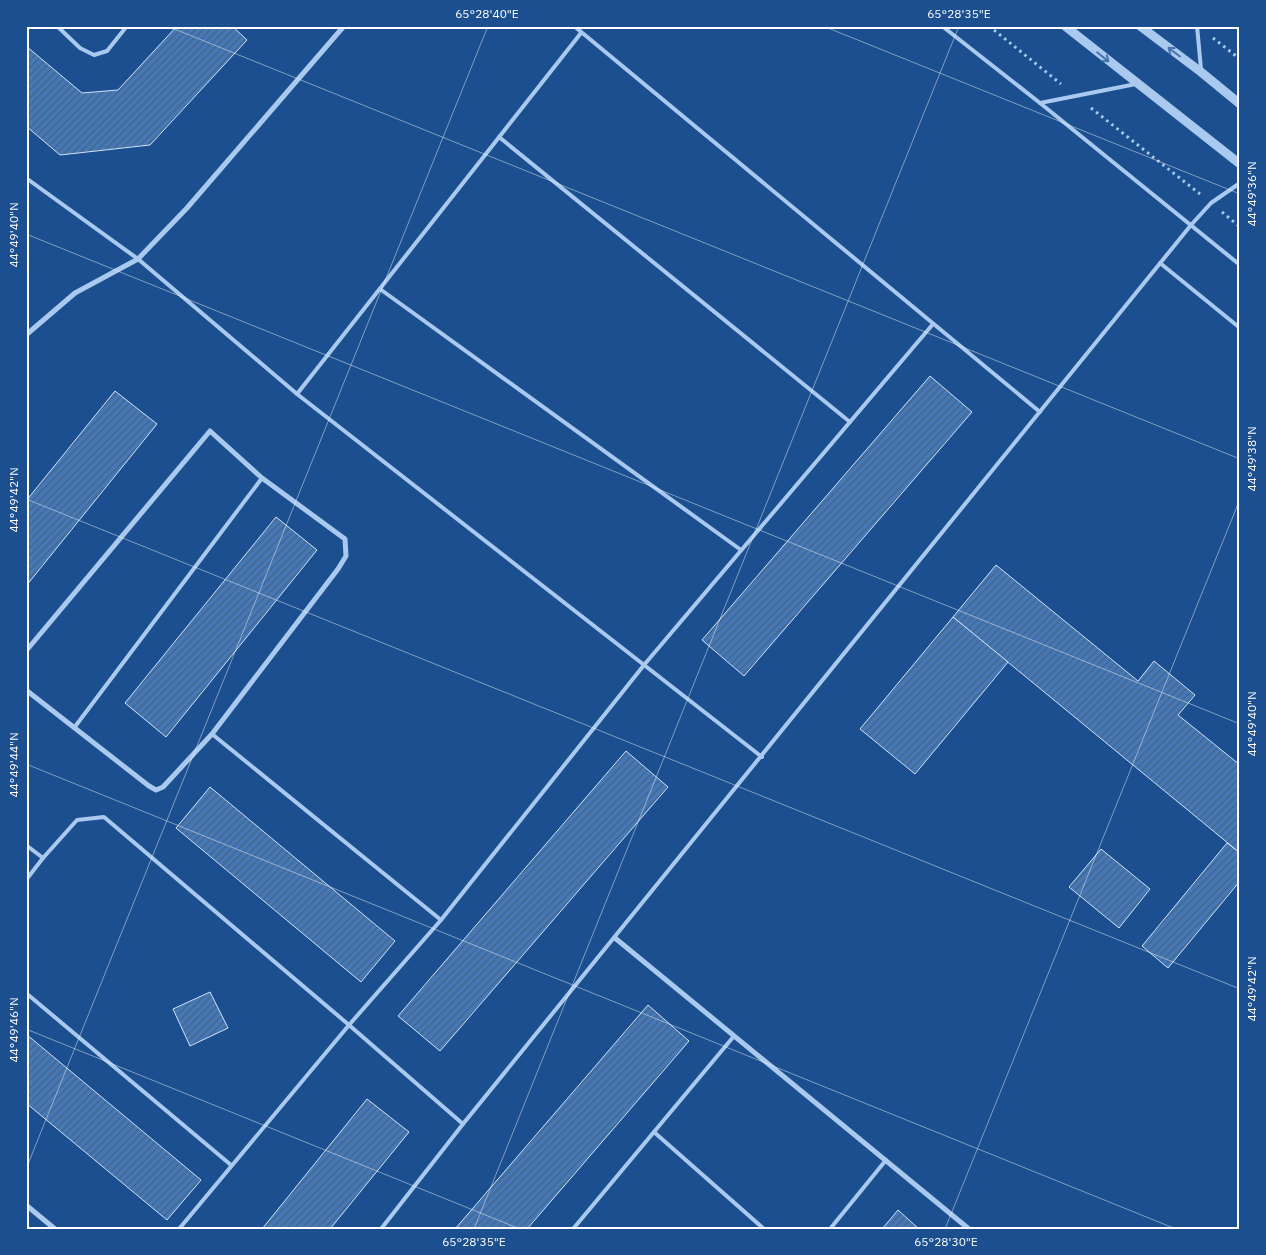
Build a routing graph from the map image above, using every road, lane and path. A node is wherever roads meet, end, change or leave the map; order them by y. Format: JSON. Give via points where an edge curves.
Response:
{"nodes":[{"id":1,"x":56,"y":26,"type":"edge"},
{"id":2,"x":127,"y":26,"type":"edge"},
{"id":3,"x":344,"y":26,"type":"edge"},
{"id":4,"x":574,"y":26,"type":"edge"},
{"id":5,"x":942,"y":26,"type":"edge"},
{"id":6,"x":989,"y":26,"type":"edge"},
{"id":7,"x":1065,"y":26,"type":"edge"},
{"id":8,"x":1140,"y":26,"type":"edge"},
{"id":9,"x":1196,"y":26,"type":"edge"},
{"id":10,"x":581,"y":33,"type":"junction"},
{"id":11,"x":1212,"y":37,"type":"dead end"},
{"id":12,"x":1240,"y":59,"type":"edge"},
{"id":13,"x":1201,"y":72,"type":"junction"},
{"id":14,"x":1138,"y":84,"type":"junction"},
{"id":15,"x":1075,"y":96,"type":"junction"},
{"id":16,"x":1040,"y":103,"type":"junction"},
{"id":17,"x":1240,"y":104,"type":"edge"},
{"id":18,"x":499,"y":137,"type":"junction"},
{"id":19,"x":1240,"y":164,"type":"edge"},
{"id":20,"x":26,"y":178,"type":"edge"},
{"id":21,"x":1240,"y":183,"type":"edge"},
{"id":22,"x":1210,"y":203,"type":"junction"},
{"id":23,"x":1191,"y":226,"type":"junction"},
{"id":24,"x":1240,"y":227,"type":"edge"},
{"id":25,"x":138,"y":258,"type":"junction"},
{"id":26,"x":1160,"y":264,"type":"junction"},
{"id":27,"x":1240,"y":265,"type":"edge"},
{"id":28,"x":380,"y":289,"type":"junction"},
{"id":29,"x":933,"y":324,"type":"junction"},
{"id":30,"x":1240,"y":328,"type":"edge"},
{"id":31,"x":26,"y":335,"type":"edge"},
{"id":32,"x":297,"y":394,"type":"junction"},
{"id":33,"x":1040,"y":412,"type":"junction"},
{"id":34,"x":850,"y":422,"type":"junction"},
{"id":35,"x":262,"y":478,"type":"junction"},
{"id":36,"x":741,"y":550,"type":"junction"},
{"id":37,"x":26,"y":651,"type":"edge"},
{"id":38,"x":644,"y":665,"type":"junction"},
{"id":39,"x":26,"y":690,"type":"edge"},
{"id":40,"x":74,"y":728,"type":"junction"},
{"id":41,"x":212,"y":734,"type":"junction"},
{"id":42,"x":762,"y":757,"type":"junction"},
{"id":43,"x":26,"y":845,"type":"edge"},
{"id":44,"x":42,"y":858,"type":"junction"},
{"id":45,"x":26,"y":880,"type":"edge"},
{"id":46,"x":441,"y":920,"type":"junction"},
{"id":47,"x":615,"y":938,"type":"junction"},
{"id":48,"x":26,"y":992,"type":"edge"},
{"id":49,"x":350,"y":1025,"type":"junction"},
{"id":50,"x":734,"y":1036,"type":"junction"},
{"id":51,"x":464,"y":1124,"type":"junction"},
{"id":52,"x":654,"y":1132,"type":"junction"},
{"id":53,"x":886,"y":1160,"type":"junction"},
{"id":54,"x":231,"y":1166,"type":"junction"},
{"id":55,"x":26,"y":1205,"type":"edge"},
{"id":56,"x":55,"y":1229,"type":"edge"},
{"id":57,"x":179,"y":1229,"type":"edge"},
{"id":58,"x":381,"y":1229,"type":"edge"},
{"id":59,"x":573,"y":1229,"type":"edge"},
{"id":60,"x":764,"y":1229,"type":"edge"},
{"id":61,"x":830,"y":1229,"type":"edge"},
{"id":62,"x":969,"y":1229,"type":"edge"}],
"edges":[{"from":1,"to":2,"type":"lane","via":[[80,48],[94,55],[106,51]]},
{"from":3,"to":25,"type":"street","via":[[188,208]]},
{"from":4,"to":10,"type":"lane"},
{"from":5,"to":16,"type":"lane"},
{"from":6,"to":15,"type":"path"},
{"from":7,"to":14,"type":"street","one_way":true},
{"from":13,"to":8,"type":"street","one_way":true},
{"from":9,"to":13,"type":"lane"},
{"from":10,"to":18,"type":"lane"},
{"from":10,"to":29,"type":"lane"},
{"from":11,"to":12,"type":"path"},
{"from":13,"to":17,"type":"street"},
{"from":14,"to":15,"type":"lane"},
{"from":14,"to":19,"type":"street"},
{"from":15,"to":16,"type":"lane"},
{"from":15,"to":22,"type":"path"},
{"from":16,"to":23,"type":"lane"},
{"from":18,"to":28,"type":"lane"},
{"from":18,"to":34,"type":"lane"},
{"from":20,"to":25,"type":"lane"},
{"from":21,"to":22,"type":"lane"},
{"from":22,"to":23,"type":"lane"},
{"from":22,"to":24,"type":"path"},
{"from":23,"to":26,"type":"lane"},
{"from":23,"to":27,"type":"lane"},
{"from":25,"to":31,"type":"street","via":[[75,293]]},
{"from":25,"to":32,"type":"lane"},
{"from":26,"to":30,"type":"lane"},
{"from":26,"to":33,"type":"lane"},
{"from":28,"to":32,"type":"lane"},
{"from":28,"to":36,"type":"lane"},
{"from":29,"to":33,"type":"lane"},
{"from":29,"to":34,"type":"lane"},
{"from":32,"to":38,"type":"lane"},
{"from":33,"to":42,"type":"lane"},
{"from":34,"to":36,"type":"lane"},
{"from":35,"to":37,"type":"street","via":[[210,431]]},
{"from":35,"to":40,"type":"lane"},
{"from":35,"to":41,"type":"street","via":[[345,538],[346,556]]},
{"from":36,"to":38,"type":"lane"},
{"from":38,"to":42,"type":"lane"},
{"from":38,"to":46,"type":"lane"},
{"from":39,"to":40,"type":"street"},
{"from":40,"to":41,"type":"street","via":[[156,790],[163,787]]},
{"from":41,"to":46,"type":"lane"},
{"from":42,"to":47,"type":"lane"},
{"from":43,"to":44,"type":"lane"},
{"from":44,"to":45,"type":"lane"},
{"from":44,"to":49,"type":"lane","via":[[77,820],[104,818]]},
{"from":46,"to":49,"type":"lane"},
{"from":47,"to":50,"type":"street"},
{"from":47,"to":51,"type":"lane"},
{"from":48,"to":54,"type":"lane"},
{"from":49,"to":51,"type":"lane"},
{"from":49,"to":54,"type":"lane"},
{"from":50,"to":52,"type":"lane"},
{"from":50,"to":53,"type":"street"},
{"from":51,"to":58,"type":"lane"},
{"from":52,"to":59,"type":"lane"},
{"from":52,"to":60,"type":"lane"},
{"from":53,"to":61,"type":"lane"},
{"from":53,"to":62,"type":"street"},
{"from":54,"to":57,"type":"lane"},
{"from":55,"to":56,"type":"street"}]}
